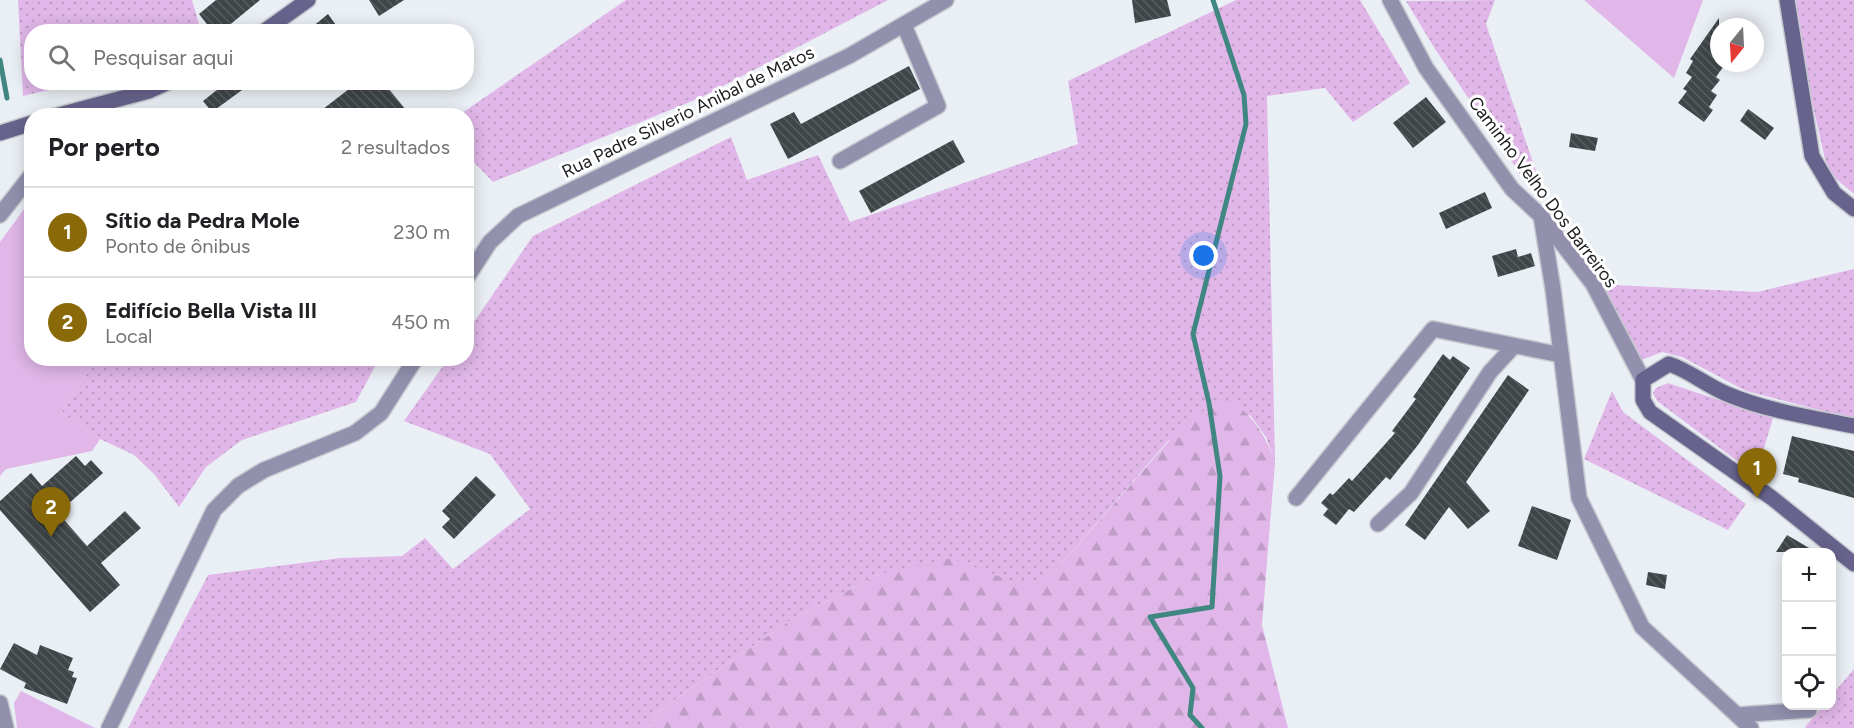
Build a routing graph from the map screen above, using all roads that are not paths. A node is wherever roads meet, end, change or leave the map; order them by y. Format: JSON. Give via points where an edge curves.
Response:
{"nodes":[{"id":1,"x":308,"y":0,"type":"edge"},
{"id":2,"x":946,"y":0,"type":"edge"},
{"id":3,"x":1390,"y":0,"type":"edge"},
{"id":4,"x":1787,"y":0,"type":"edge"},
{"id":5,"x":274,"y":24,"type":"edge"},
{"id":6,"x":904,"y":25,"type":"junction"},
{"id":7,"x":151,"y":90,"type":"edge"},
{"id":8,"x":93,"y":108,"type":"edge"},
{"id":9,"x":24,"y":126,"type":"edge"},
{"id":10,"x":0,"y":133,"type":"edge"},
{"id":11,"x":840,"y":161,"type":"dead end"},
{"id":12,"x":24,"y":184,"type":"edge"},
{"id":13,"x":1854,"y":209,"type":"edge"},
{"id":14,"x":0,"y":215,"type":"edge"},
{"id":15,"x":1541,"y":216,"type":"junction"},
{"id":16,"x":474,"y":267,"type":"edge"},
{"id":17,"x":1514,"y":346,"type":"junction"},
{"id":18,"x":1561,"y":355,"type":"junction"},
{"id":19,"x":411,"y":366,"type":"edge"},
{"id":20,"x":1643,"y":380,"type":"junction"},
{"id":21,"x":1854,"y":426,"type":"edge"},
{"id":22,"x":1296,"y":498,"type":"dead end"},
{"id":23,"x":1378,"y":524,"type":"dead end"},
{"id":24,"x":1854,"y":564,"type":"edge"},
{"id":25,"x":0,"y":702,"type":"edge"},
{"id":26,"x":1809,"y":710,"type":"dead end"},
{"id":27,"x":1737,"y":715,"type":"junction"},
{"id":28,"x":6,"y":728,"type":"edge"},
{"id":29,"x":109,"y":728,"type":"edge"},
{"id":30,"x":1751,"y":728,"type":"edge"}],
"edges":[{"from":1,"to":5,"type":"main road"},
{"from":2,"to":6,"type":"street","name":"Rua Padre Silverio Anibal de Matos"},
{"from":3,"to":15,"type":"street","name":"Caminho Velho Dos Barreiros","via":[[1426,68],[1512,189]]},
{"from":4,"to":13,"type":"main road","via":[[1812,156],[1834,193]]},
{"from":6,"to":11,"type":"street","via":[[938,106]]},
{"from":6,"to":16,"type":"street","name":"Rua Padre Silverio Anibal de Matos","via":[[849,56],[518,216],[490,242]]},
{"from":7,"to":8,"type":"main road"},
{"from":9,"to":10,"type":"main road"},
{"from":12,"to":14,"type":"street"},
{"from":15,"to":18,"type":"street"},
{"from":15,"to":20,"type":"street","name":"Caminho Velho Dos Barreiros","via":[[1593,284]]},
{"from":17,"to":18,"type":"street"},
{"from":17,"to":22,"type":"street","via":[[1433,329]]},
{"from":17,"to":23,"type":"street","via":[[1490,372],[1411,493]]},
{"from":18,"to":27,"type":"street","via":[[1579,498],[1631,606],[1642,627]]},
{"from":19,"to":29,"type":"street","via":[[381,413],[355,433],[264,470],[238,486],[214,510]]},
{"from":20,"to":21,"type":"main road","via":[[1669,364],[1724,393],[1760,406]]},
{"from":20,"to":24,"type":"main road","via":[[1643,400],[1650,412],[1772,498]]},
{"from":25,"to":28,"type":"street"},
{"from":26,"to":27,"type":"street"},
{"from":27,"to":30,"type":"street"}]}
